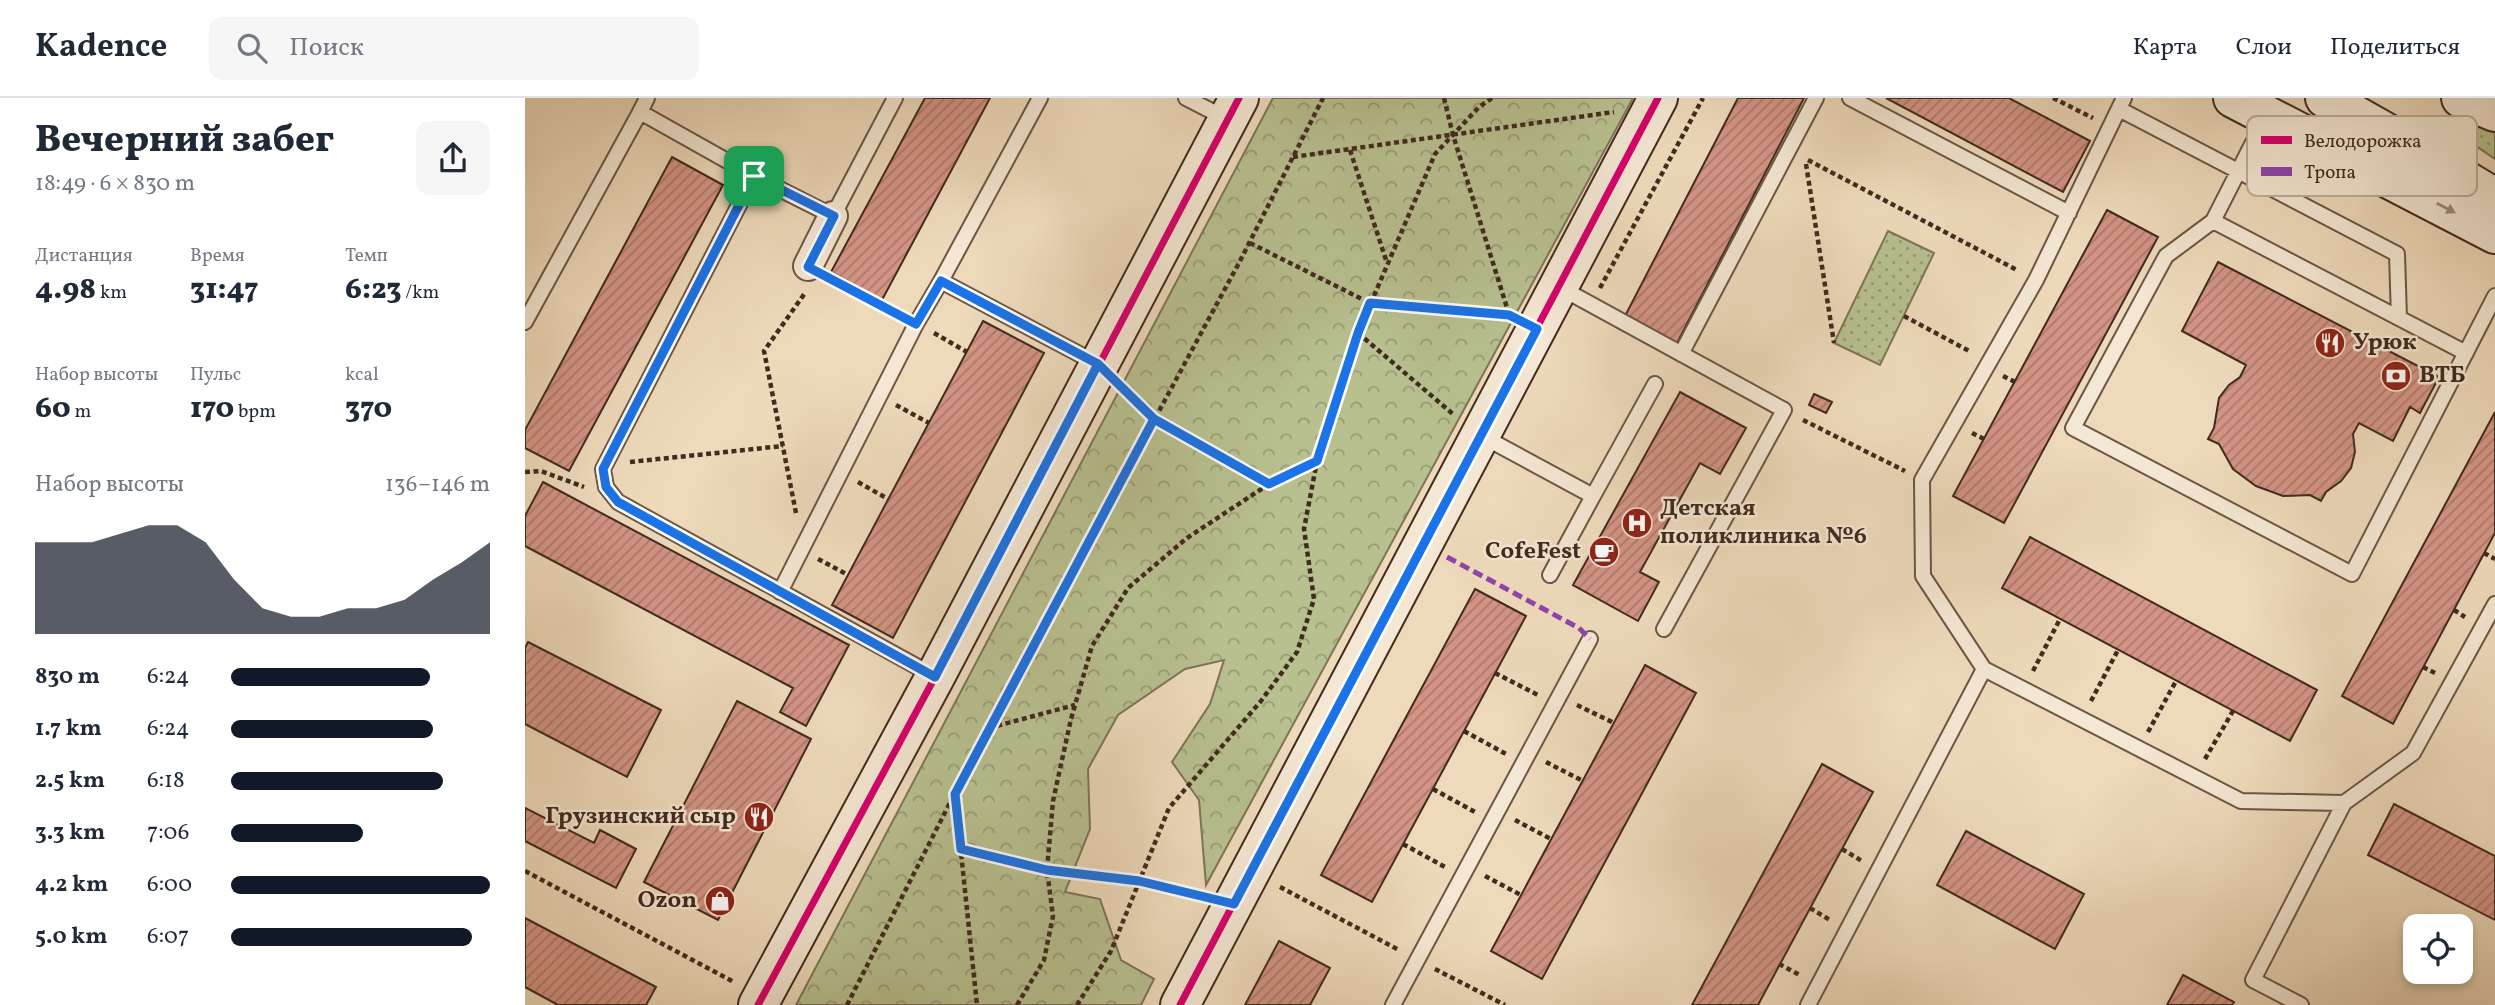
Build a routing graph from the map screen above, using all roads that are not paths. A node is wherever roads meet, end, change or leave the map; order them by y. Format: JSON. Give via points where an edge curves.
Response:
{"nodes":[{"id":1,"x":647,"y":98,"type":"edge"},
{"id":2,"x":895,"y":98,"type":"edge"},
{"id":3,"x":1039,"y":98,"type":"edge"},
{"id":4,"x":1186,"y":98,"type":"edge"},
{"id":5,"x":1816,"y":98,"type":"edge"},
{"id":6,"x":1850,"y":98,"type":"edge"},
{"id":7,"x":2233,"y":98,"type":"edge"},
{"id":8,"x":2325,"y":98,"type":"edge"},
{"id":9,"x":2461,"y":98,"type":"edge"},
{"id":10,"x":1655,"y":103,"type":"edge"},
{"id":11,"x":2122,"y":104,"type":"edge"},
{"id":12,"x":1233,"y":109,"type":"edge"},
{"id":13,"x":640,"y":112,"type":"junction"},
{"id":14,"x":2495,"y":112,"type":"edge"},
{"id":15,"x":2267,"y":116,"type":"edge"},
{"id":16,"x":2357,"y":116,"type":"edge"},
{"id":17,"x":2247,"y":155,"type":"edge"},
{"id":18,"x":2238,"y":172,"type":"junction"},
{"id":19,"x":754,"y":176,"type":"junction"},
{"id":20,"x":2247,"y":177,"type":"edge"},
{"id":21,"x":2477,"y":187,"type":"edge"},
{"id":22,"x":2285,"y":196,"type":"edge"},
{"id":23,"x":2422,"y":196,"type":"edge"},
{"id":24,"x":2495,"y":198,"type":"edge"},
{"id":25,"x":2069,"y":213,"type":"junction"},
{"id":26,"x":834,"y":216,"type":"junction"},
{"id":27,"x":2213,"y":221,"type":"junction"},
{"id":28,"x":2495,"y":234,"type":"edge"},
{"id":29,"x":814,"y":269,"type":"road end"},
{"id":30,"x":941,"y":281,"type":"junction"},
{"id":31,"x":1559,"y":287,"type":"junction"},
{"id":32,"x":2493,"y":306,"type":"edge"},
{"id":33,"x":2399,"y":318,"type":"junction"},
{"id":34,"x":525,"y":321,"type":"edge"},
{"id":35,"x":2466,"y":353,"type":"junction"},
{"id":36,"x":1681,"y":354,"type":"junction"},
{"id":37,"x":1098,"y":364,"type":"junction"},
{"id":38,"x":1655,"y":384,"type":"dead end"},
{"id":39,"x":1481,"y":435,"type":"junction"},
{"id":40,"x":1593,"y":496,"type":"junction"},
{"id":41,"x":1550,"y":575,"type":"dead end"},
{"id":42,"x":780,"y":592,"type":"junction"},
{"id":43,"x":2495,"y":604,"type":"edge"},
{"id":44,"x":1664,"y":629,"type":"dead end"},
{"id":45,"x":1590,"y":639,"type":"dead end"},
{"id":46,"x":1984,"y":669,"type":"junction"},
{"id":47,"x":935,"y":677,"type":"junction"},
{"id":48,"x":2344,"y":803,"type":"junction"},
{"id":49,"x":760,"y":1001,"type":"edge"},
{"id":50,"x":1181,"y":1005,"type":"edge"},
{"id":51,"x":1393,"y":1005,"type":"edge"},
{"id":52,"x":1808,"y":1005,"type":"edge"},
{"id":53,"x":2301,"y":1005,"type":"edge"}],
"edges":[{"from":1,"to":13,"type":"lane"},
{"from":2,"to":26,"type":"lane"},
{"from":3,"to":30,"type":"lane"},
{"from":4,"to":12,"type":"lane"},
{"from":5,"to":36,"type":"lane"},
{"from":6,"to":25,"type":"lane"},
{"from":7,"to":15,"type":"street"},
{"from":8,"to":16,"type":"street"},
{"from":9,"to":14,"type":"street"},
{"from":10,"to":31,"type":"street"},
{"from":11,"to":18,"type":"lane"},
{"from":11,"to":25,"type":"lane"},
{"from":12,"to":37,"type":"street"},
{"from":13,"to":19,"type":"lane"},
{"from":13,"to":34,"type":"lane"},
{"from":17,"to":18,"type":"lane"},
{"from":18,"to":20,"type":"lane"},
{"from":18,"to":27,"type":"lane"},
{"from":19,"to":26,"type":"lane"},
{"from":19,"to":42,"type":"lane","via":[[603,469],[606,487],[618,502]]},
{"from":21,"to":24,"type":"street"},
{"from":22,"to":33,"type":"lane","via":[[2397,254]]},
{"from":23,"to":28,"type":"street","one_way":true},
{"from":25,"to":46,"type":"lane","via":[[1922,480],[1923,576]]},
{"from":26,"to":29,"type":"street"},
{"from":27,"to":33,"type":"lane"},
{"from":27,"to":35,"type":"lane","via":[[2166,256],[2073,428],[2353,574]]},
{"from":30,"to":37,"type":"lane"},
{"from":30,"to":42,"type":"lane"},
{"from":31,"to":36,"type":"lane"},
{"from":31,"to":39,"type":"street"},
{"from":32,"to":35,"type":"lane"},
{"from":33,"to":35,"type":"lane"},
{"from":36,"to":44,"type":"lane","via":[[1784,410]]},
{"from":37,"to":47,"type":"street"},
{"from":38,"to":40,"type":"lane"},
{"from":39,"to":40,"type":"lane"},
{"from":39,"to":50,"type":"street"},
{"from":40,"to":41,"type":"lane"},
{"from":42,"to":47,"type":"lane"},
{"from":43,"to":48,"type":"lane","via":[[2413,753]]},
{"from":45,"to":51,"type":"lane"},
{"from":46,"to":48,"type":"lane","via":[[2241,801]]},
{"from":46,"to":52,"type":"lane"},
{"from":47,"to":49,"type":"street"},
{"from":48,"to":53,"type":"lane","via":[[2253,980]]}]}
